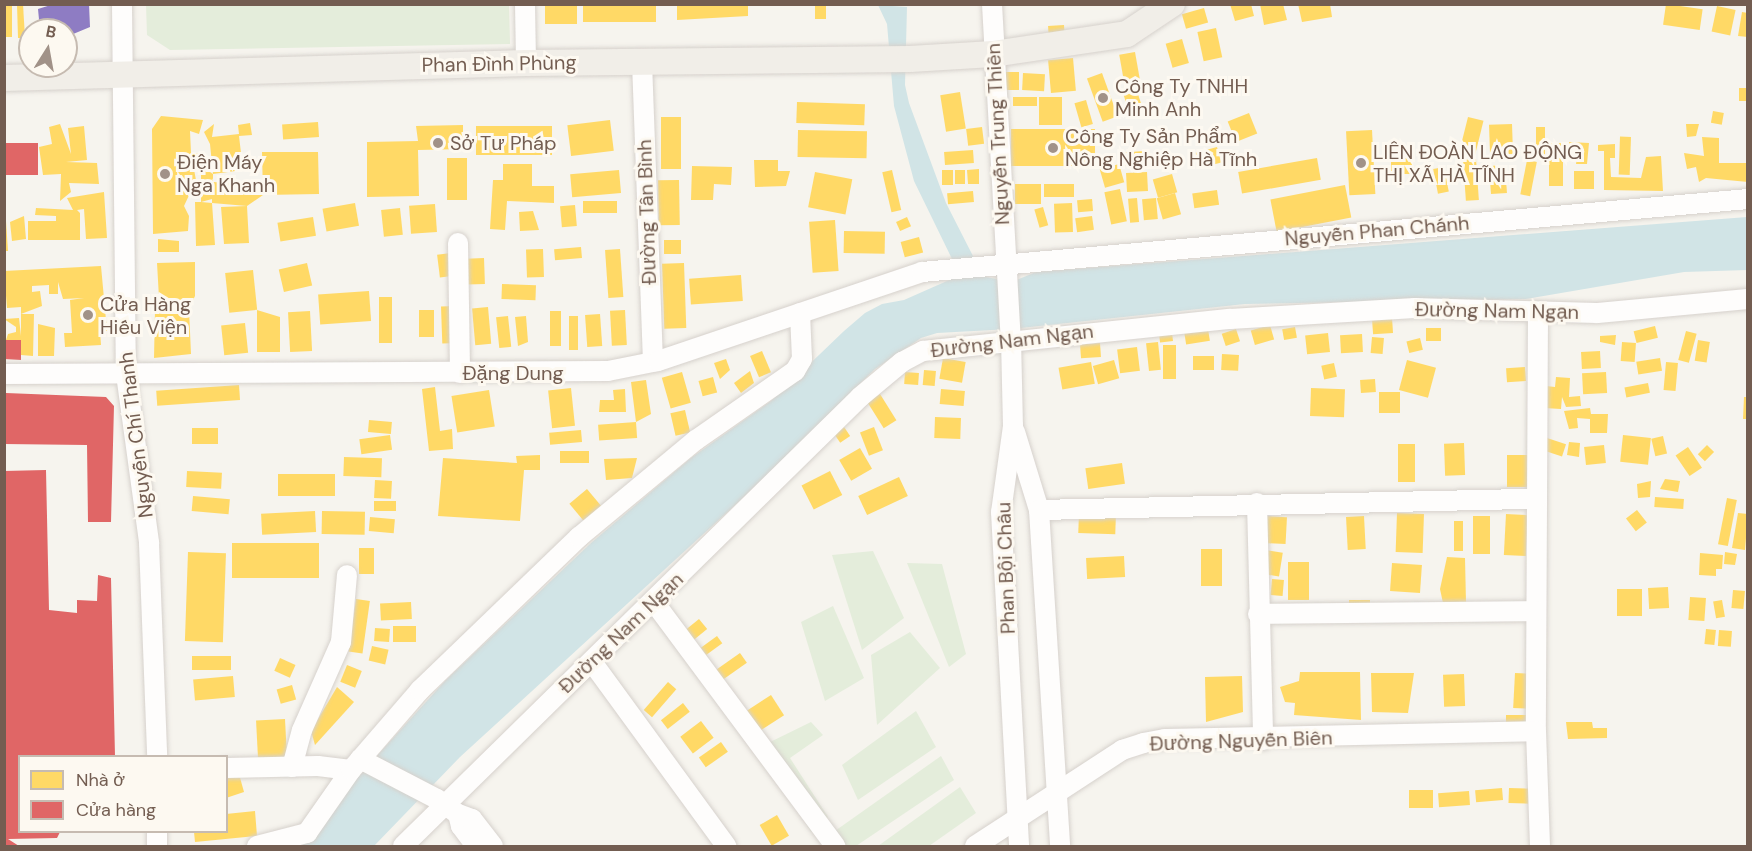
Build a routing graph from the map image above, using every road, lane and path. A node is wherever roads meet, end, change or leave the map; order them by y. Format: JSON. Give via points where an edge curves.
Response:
{"nodes":[{"id":1,"x":122,"y":4,"type":"edge"},
{"id":2,"x":525,"y":4,"type":"edge"},
{"id":3,"x":992,"y":4,"type":"edge"},
{"id":4,"x":1172,"y":4,"type":"edge"},
{"id":5,"x":993,"y":54,"type":"junction"},
{"id":6,"x":642,"y":62,"type":"junction"},
{"id":7,"x":526,"y":63,"type":"junction"},
{"id":8,"x":124,"y":76,"type":"junction"},
{"id":9,"x":4,"y":78,"type":"edge"},
{"id":10,"x":1748,"y":199,"type":"edge"},
{"id":11,"x":459,"y":243,"type":"dead end"},
{"id":12,"x":1006,"y":263,"type":"junction"},
{"id":13,"x":1748,"y":299,"type":"edge"},
{"id":14,"x":800,"y":313,"type":"junction"},
{"id":15,"x":1538,"y":313,"type":"junction"},
{"id":16,"x":1011,"y":339,"type":"junction"},
{"id":17,"x":653,"y":362,"type":"junction"},
{"id":18,"x":460,"y":373,"type":"junction"},
{"id":19,"x":4,"y":374,"type":"edge"},
{"id":20,"x":126,"y":374,"type":"junction"},
{"id":21,"x":1013,"y":426,"type":"junction"},
{"id":22,"x":1537,"y":500,"type":"junction"},
{"id":23,"x":1257,"y":503,"type":"junction"},
{"id":24,"x":1039,"y":510,"type":"junction"},
{"id":25,"x":347,"y":575,"type":"dead end"},
{"id":26,"x":654,"y":602,"type":"junction"},
{"id":27,"x":1536,"y":611,"type":"junction"},
{"id":28,"x":1258,"y":614,"type":"junction"},
{"id":29,"x":592,"y":662,"type":"junction"},
{"id":30,"x":1536,"y":731,"type":"junction"},
{"id":31,"x":1263,"y":740,"type":"junction"},
{"id":32,"x":157,"y":755,"type":"edge"},
{"id":33,"x":360,"y":765,"type":"junction"},
{"id":34,"x":292,"y":767,"type":"junction"},
{"id":35,"x":228,"y":768,"type":"edge"},
{"id":36,"x":1056,"y":791,"type":"junction"},
{"id":37,"x":447,"y":805,"type":"junction"},
{"id":38,"x":1018,"y":817,"type":"junction"},
{"id":39,"x":257,"y":846,"type":"edge"},
{"id":40,"x":403,"y":846,"type":"edge"},
{"id":41,"x":476,"y":846,"type":"edge"},
{"id":42,"x":493,"y":846,"type":"edge"},
{"id":43,"x":726,"y":846,"type":"edge"},
{"id":44,"x":834,"y":846,"type":"edge"},
{"id":45,"x":975,"y":846,"type":"edge"},
{"id":46,"x":1019,"y":846,"type":"edge"},
{"id":47,"x":1060,"y":846,"type":"edge"},
{"id":48,"x":1540,"y":846,"type":"edge"}],
"edges":[{"from":1,"to":8,"type":"street","name":"Nguyễn Chí Thanh"},
{"from":2,"to":7,"type":"street"},
{"from":3,"to":5,"type":"street","name":"Nguyễn Trung Thiên"},
{"from":4,"to":5,"type":"main road","name":"Phan Đình Phùng","via":[[1126,34]]},
{"from":5,"to":6,"type":"main road","name":"Phan Đình Phùng","via":[[898,60]]},
{"from":5,"to":12,"type":"street","name":"Nguyễn Trung Thiên"},
{"from":6,"to":7,"type":"main road","name":"Phan Đình Phùng"},
{"from":6,"to":17,"type":"street","name":"Đường Tân Bình"},
{"from":7,"to":8,"type":"main road","name":"Phan Đình Phùng"},
{"from":8,"to":9,"type":"main road","name":"Phan Đình Phùng"},
{"from":8,"to":20,"type":"street","name":"Nguyễn Chí Thanh"},
{"from":10,"to":12,"type":"street","name":"Nguyễn Phan Chánh"},
{"from":11,"to":18,"type":"street"},
{"from":12,"to":14,"type":"street","name":"Đặng Dung","via":[[922,272]]},
{"from":12,"to":16,"type":"street","name":"Nguyễn Trung Thiên"},
{"from":13,"to":15,"type":"street","name":"Đường Nam Ngạn","via":[[1597,313]]},
{"from":14,"to":17,"type":"street","name":"Đặng Dung"},
{"from":14,"to":33,"type":"street","via":[[802,359],[795,371],[696,440],[579,537],[420,690]]},
{"from":15,"to":16,"type":"street","name":"Đường Nam Ngạn","via":[[1415,308]]},
{"from":15,"to":22,"type":"street"},
{"from":16,"to":21,"type":"street","name":"Nguyễn Trung Thiên"},
{"from":16,"to":26,"type":"street","name":"Đường Nam Ngạn","via":[[923,351],[902,362],[860,397]]},
{"from":17,"to":18,"type":"street","name":"Đặng Dung","via":[[608,371]]},
{"from":18,"to":20,"type":"street","name":"Đặng Dung"},
{"from":19,"to":20,"type":"street","name":"Đặng Dung"},
{"from":20,"to":32,"type":"street","name":"Nguyễn Chí Thanh","via":[[149,543]]},
{"from":21,"to":24,"type":"street","name":"Phan Bội Châu"},
{"from":21,"to":38,"type":"street","name":"Phan Bội Châu","via":[[1001,512]]},
{"from":22,"to":23,"type":"street"},
{"from":22,"to":27,"type":"street"},
{"from":23,"to":24,"type":"street"},
{"from":23,"to":28,"type":"street"},
{"from":24,"to":36,"type":"street","name":"Phan Bội Châu"},
{"from":25,"to":34,"type":"street","via":[[341,642],[305,722]]},
{"from":26,"to":29,"type":"street","name":"Đường Nam Ngạn"},
{"from":26,"to":44,"type":"street"},
{"from":27,"to":28,"type":"street"},
{"from":27,"to":30,"type":"street"},
{"from":28,"to":31,"type":"street"},
{"from":29,"to":37,"type":"street","name":"Đường Nam Ngạn"},
{"from":29,"to":43,"type":"street"},
{"from":30,"to":31,"type":"street","name":"Đường Nguyễn Biên"},
{"from":30,"to":48,"type":"street"},
{"from":31,"to":36,"type":"street","name":"Đường Nguyễn Biên","via":[[1165,739],[1143,743],[1122,750]]},
{"from":33,"to":34,"type":"street"},
{"from":33,"to":37,"type":"street"},
{"from":33,"to":39,"type":"street","via":[[307,833]]},
{"from":34,"to":35,"type":"street"},
{"from":36,"to":38,"type":"street","name":"Đường Nguyễn Biên"},
{"from":36,"to":47,"type":"street","name":"Phan Bội Châu"},
{"from":37,"to":40,"type":"street","name":"Đường Nam Ngạn"},
{"from":37,"to":41,"type":"street"},
{"from":37,"to":42,"type":"street","via":[[472,819]]},
{"from":38,"to":45,"type":"street","name":"Đường Nguyễn Biên"},
{"from":38,"to":46,"type":"street","name":"Phan Bội Châu"}]}
